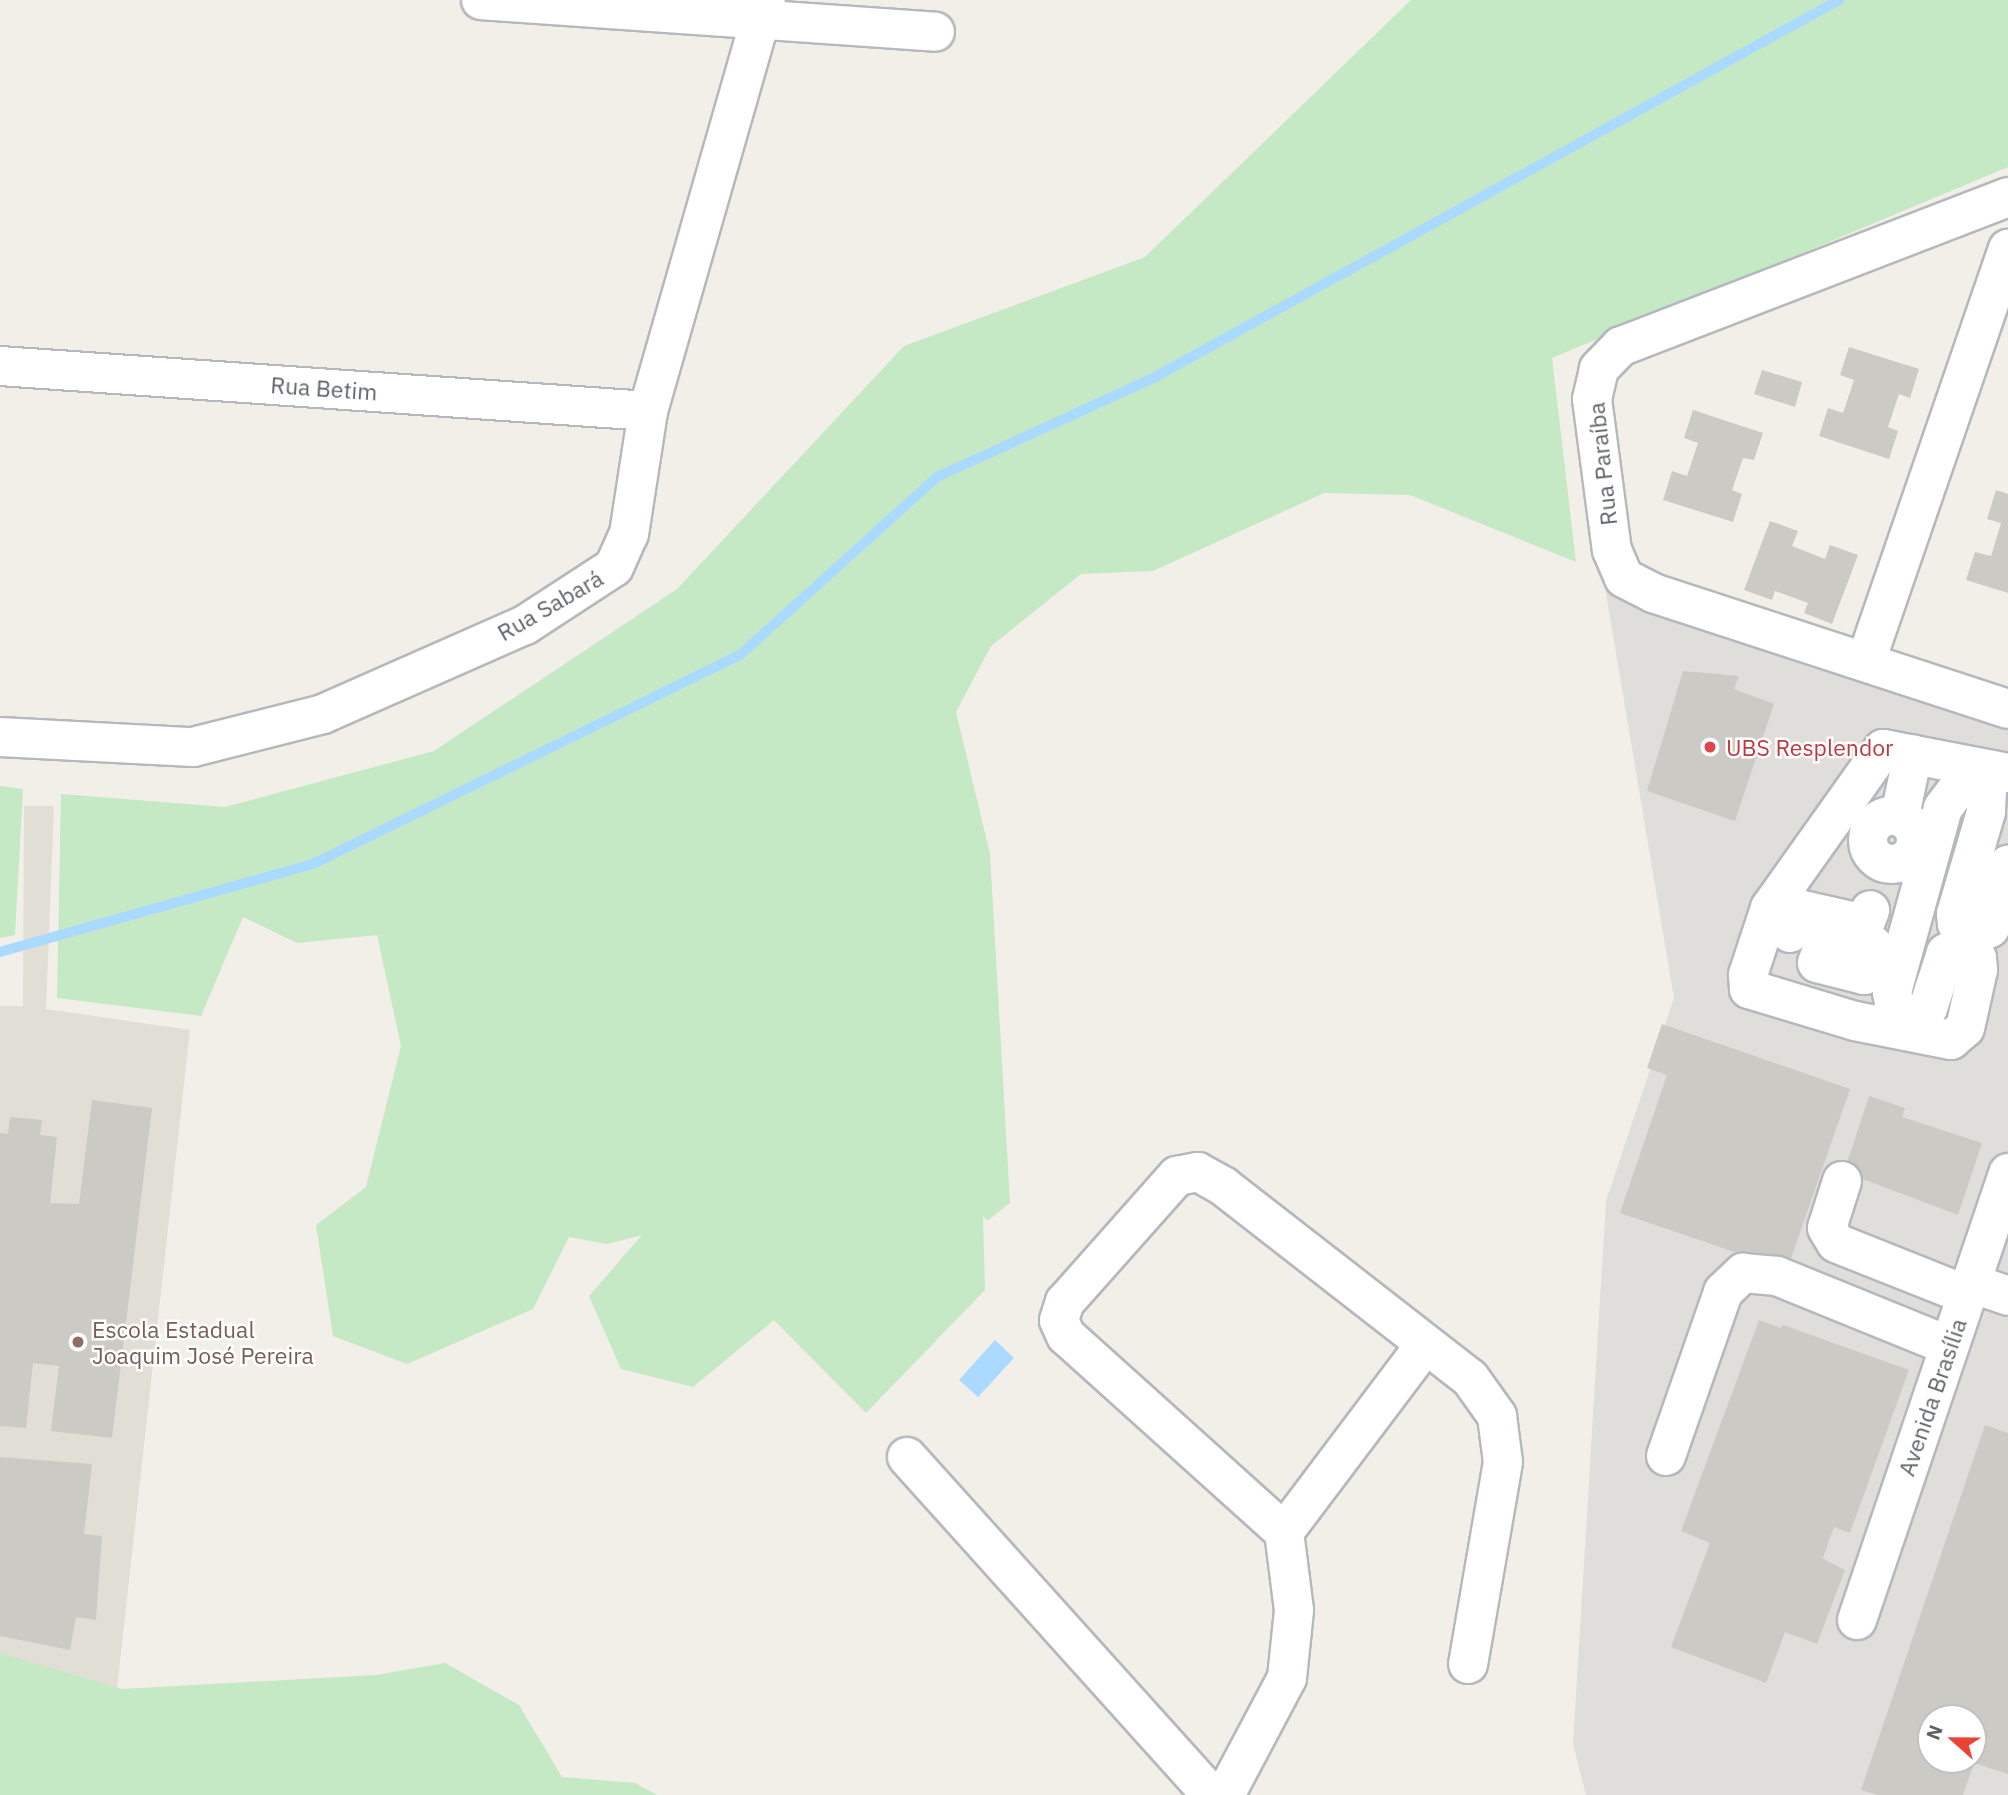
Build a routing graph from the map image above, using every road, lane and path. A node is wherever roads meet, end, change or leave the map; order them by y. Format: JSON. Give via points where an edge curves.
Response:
{"nodes":[{"id":1,"x":481,"y":0,"type":"edge"},
{"id":2,"x":763,"y":8,"type":"edge"},
{"id":3,"x":935,"y":32,"type":"dead end"},
{"id":4,"x":2008,"y":197,"type":"edge"},
{"id":5,"x":2008,"y":249,"type":"edge"},
{"id":6,"x":0,"y":366,"type":"edge"},
{"id":7,"x":648,"y":411,"type":"junction"},
{"id":8,"x":1866,"y":661,"type":"junction"},
{"id":9,"x":2008,"y":709,"type":"edge"},
{"id":10,"x":0,"y":737,"type":"edge"},
{"id":11,"x":1913,"y":754,"type":"junction"},
{"id":12,"x":2008,"y":773,"type":"edge"},
{"id":13,"x":2008,"y":865,"type":"edge"},
{"id":14,"x":2008,"y":932,"type":"edge"},
{"id":15,"x":1790,"y":933,"type":"dead end"},
{"id":16,"x":1781,"y":1015,"type":"dead end"},
{"id":17,"x":2008,"y":1173,"type":"edge"},
{"id":18,"x":1842,"y":1181,"type":"dead end"},
{"id":19,"x":1969,"y":1289,"type":"junction"},
{"id":20,"x":2008,"y":1296,"type":"edge"},
{"id":21,"x":1425,"y":1345,"type":"junction"},
{"id":22,"x":1949,"y":1346,"type":"junction"},
{"id":23,"x":908,"y":1457,"type":"dead end"},
{"id":24,"x":1666,"y":1457,"type":"dead end"},
{"id":25,"x":1284,"y":1532,"type":"junction"},
{"id":26,"x":1857,"y":1620,"type":"dead end"},
{"id":27,"x":1468,"y":1664,"type":"dead end"},
{"id":28,"x":1212,"y":1795,"type":"edge"},
{"id":29,"x":1225,"y":1795,"type":"edge"}],
"edges":[{"from":1,"to":2,"type":"street"},
{"from":2,"to":3,"type":"street"},
{"from":2,"to":7,"type":"street","name":"Rua Sabará"},
{"from":4,"to":8,"type":"street","name":"Rua Paraíba","via":[[1621,346],[1599,369],[1592,399],[1612,550],[1624,578],[1653,593]]},
{"from":5,"to":8,"type":"street"},
{"from":6,"to":7,"type":"street","name":"Rua Betim"},
{"from":7,"to":10,"type":"street","name":"Rua Sabará","via":[[629,534],[614,567],[525,625],[323,714],[193,747]]},
{"from":8,"to":9,"type":"street","name":"Rua Paraíba"},
{"from":11,"to":12,"type":"street"},
{"from":11,"to":13,"type":"street","via":[[1883,749],[1787,877],[1760,932],[1749,989],[1855,1021],[1951,1040],[1965,1028],[1976,980],[1977,958],[1969,949],[1957,947],[1946,953],[1928,1008],[1906,1016],[1895,1008],[1892,992],[1943,808],[1964,780],[1978,779],[1987,791],[1986,812],[1956,914],[1957,924],[1964,930],[1976,934],[1990,928]]},
{"from":11,"to":15,"type":"street","via":[[1900,816],[1887,816],[1869,833],[1874,857],[1885,864],[1873,863],[1855,880],[1854,892],[1870,910],[1858,942],[1873,945],[1864,975],[1818,963],[1826,936],[1844,940],[1852,921],[1803,910]]},
{"from":14,"to":16,"type":"street","via":[[1975,1041],[1965,1055],[1948,1057]]},
{"from":17,"to":19,"type":"street","name":"Avenida Brasília"},
{"from":18,"to":19,"type":"street","via":[[1827,1227],[1836,1244]]},
{"from":19,"to":20,"type":"street"},
{"from":19,"to":22,"type":"street","name":"Avenida Brasília"},
{"from":21,"to":25,"type":"street"},
{"from":21,"to":25,"type":"street","via":[[1223,1186],[1198,1172],[1177,1176],[1065,1302],[1059,1320],[1066,1336]]},
{"from":21,"to":27,"type":"street","via":[[1470,1378],[1497,1416],[1499,1427],[1503,1462]]},
{"from":22,"to":24,"type":"street","via":[[1777,1276],[1743,1273],[1723,1292]]},
{"from":22,"to":26,"type":"street","name":"Avenida Brasília"},
{"from":23,"to":28,"type":"street"},
{"from":25,"to":29,"type":"street","via":[[1294,1611],[1287,1678]]}]}
